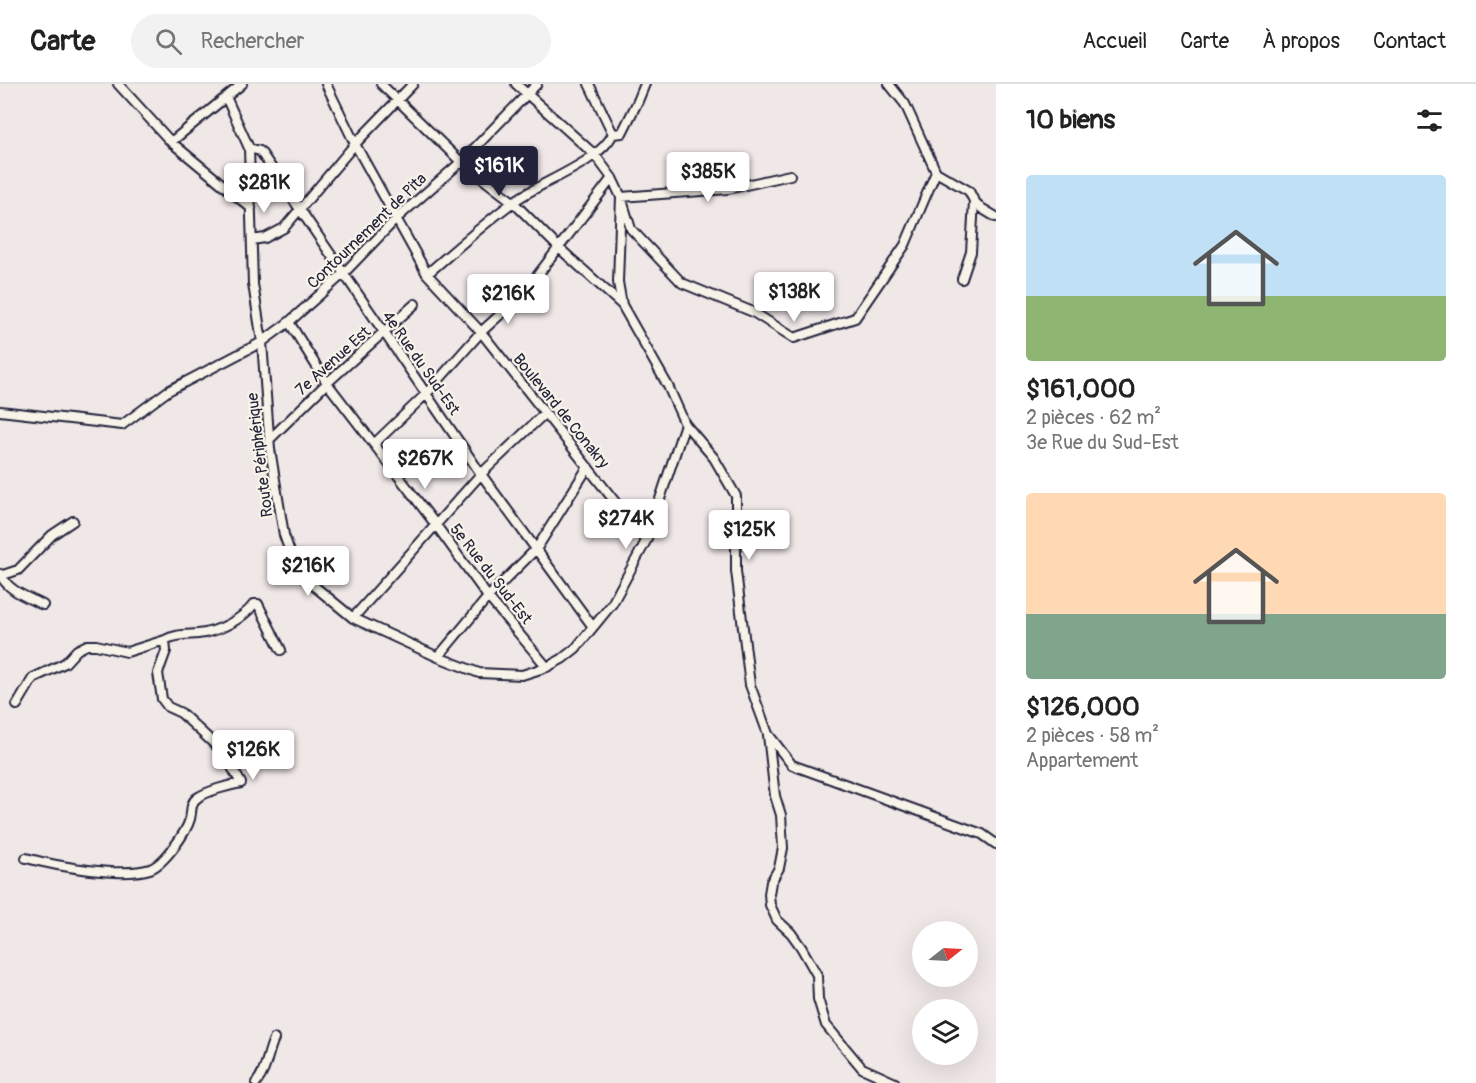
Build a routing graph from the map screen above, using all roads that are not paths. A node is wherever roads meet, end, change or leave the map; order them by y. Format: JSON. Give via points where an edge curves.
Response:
{"nodes":[{"id":1,"x":118,"y":84,"type":"edge"},
{"id":2,"x":242,"y":84,"type":"edge"},
{"id":3,"x":326,"y":84,"type":"edge"},
{"id":4,"x":381,"y":84,"type":"edge"},
{"id":5,"x":413,"y":84,"type":"edge"},
{"id":6,"x":516,"y":84,"type":"edge"},
{"id":7,"x":537,"y":84,"type":"edge"},
{"id":8,"x":589,"y":84,"type":"edge"},
{"id":9,"x":645,"y":84,"type":"edge"},
{"id":10,"x":889,"y":84,"type":"edge"},
{"id":11,"x":528,"y":94,"type":"junction"},
{"id":12,"x":226,"y":97,"type":"junction"},
{"id":13,"x":398,"y":100,"type":"junction"},
{"id":14,"x":614,"y":135,"type":"junction"},
{"id":15,"x":171,"y":142,"type":"junction"},
{"id":16,"x":355,"y":144,"type":"junction"},
{"id":17,"x":249,"y":148,"type":"junction"},
{"id":18,"x":595,"y":155,"type":"junction"},
{"id":19,"x":461,"y":162,"type":"junction"},
{"id":20,"x":936,"y":172,"type":"junction"},
{"id":21,"x":790,"y":175,"type":"dead end"},
{"id":22,"x":612,"y":178,"type":"junction"},
{"id":23,"x":621,"y":197,"type":"junction"},
{"id":24,"x":974,"y":201,"type":"junction"},
{"id":25,"x":513,"y":202,"type":"junction"},
{"id":26,"x":251,"y":208,"type":"junction"},
{"id":27,"x":300,"y":208,"type":"junction"},
{"id":28,"x":996,"y":217,"type":"edge"},
{"id":29,"x":397,"y":218,"type":"junction"},
{"id":30,"x":252,"y":240,"type":"junction"},
{"id":31,"x":558,"y":247,"type":"junction"},
{"id":32,"x":343,"y":274,"type":"junction"},
{"id":33,"x":427,"y":274,"type":"junction"},
{"id":34,"x":962,"y":279,"type":"dead end"},
{"id":35,"x":415,"y":304,"type":"dead end"},
{"id":36,"x":622,"y":305,"type":"junction"},
{"id":37,"x":289,"y":322,"type":"junction"},
{"id":38,"x":481,"y":332,"type":"junction"},
{"id":39,"x":384,"y":333,"type":"junction"},
{"id":40,"x":262,"y":342,"type":"junction"},
{"id":41,"x":327,"y":383,"type":"junction"},
{"id":42,"x":427,"y":393,"type":"junction"},
{"id":43,"x":0,"y":411,"type":"edge"},
{"id":44,"x":544,"y":413,"type":"junction"},
{"id":45,"x":685,"y":424,"type":"junction"},
{"id":46,"x":270,"y":439,"type":"junction"},
{"id":47,"x":374,"y":444,"type":"junction"},
{"id":48,"x":588,"y":466,"type":"junction"},
{"id":49,"x":481,"y":474,"type":"junction"},
{"id":50,"x":73,"y":521,"type":"dead end"},
{"id":51,"x":436,"y":525,"type":"junction"},
{"id":52,"x":646,"y":541,"type":"junction"},
{"id":53,"x":537,"y":548,"type":"junction"},
{"id":54,"x":0,"y":575,"type":"edge"},
{"id":55,"x":488,"y":597,"type":"junction"},
{"id":56,"x":43,"y":605,"type":"dead end"},
{"id":57,"x":353,"y":618,"type":"junction"},
{"id":58,"x":593,"y":627,"type":"junction"},
{"id":59,"x":165,"y":640,"type":"junction"},
{"id":60,"x":281,"y":650,"type":"dead end"},
{"id":61,"x":438,"y":657,"type":"junction"},
{"id":62,"x":547,"y":667,"type":"junction"},
{"id":63,"x":17,"y":705,"type":"dead end"},
{"id":64,"x":768,"y":734,"type":"junction"},
{"id":65,"x":996,"y":844,"type":"edge"},
{"id":66,"x":26,"y":858,"type":"dead end"},
{"id":67,"x":273,"y":1039,"type":"dead end"},
{"id":68,"x":256,"y":1083,"type":"edge"},
{"id":69,"x":895,"y":1083,"type":"edge"}],
"edges":[{"from":1,"to":15,"type":"street"},
{"from":2,"to":12,"type":"street"},
{"from":3,"to":16,"type":"street","name":"Boulevard de Conakry"},
{"from":4,"to":13,"type":"street"},
{"from":5,"to":13,"type":"street"},
{"from":6,"to":11,"type":"street"},
{"from":7,"to":11,"type":"street","name":"Contournement de Pita"},
{"from":8,"to":14,"type":"street"},
{"from":9,"to":14,"type":"street","via":[[622,133]]},
{"from":10,"to":20,"type":"street","via":[[904,104]]},
{"from":11,"to":18,"type":"street"},
{"from":11,"to":19,"type":"street","name":"Contournement de Pita"},
{"from":12,"to":15,"type":"street"},
{"from":12,"to":17,"type":"street","name":"Route Périphérique"},
{"from":13,"to":16,"type":"street"},
{"from":13,"to":19,"type":"street"},
{"from":14,"to":18,"type":"street"},
{"from":15,"to":26,"type":"street"},
{"from":16,"to":27,"type":"street"},
{"from":16,"to":29,"type":"street","name":"Boulevard de Conakry"},
{"from":17,"to":26,"type":"street","name":"Route Périphérique"},
{"from":17,"to":27,"type":"street","name":"4e Rue du Sud-Est","via":[[260,151]]},
{"from":18,"to":22,"type":"street"},
{"from":18,"to":25,"type":"street"},
{"from":19,"to":25,"type":"street"},
{"from":19,"to":29,"type":"street","name":"Contournement de Pita"},
{"from":20,"to":23,"type":"street","via":[[905,245],[855,318],[794,338],[753,312],[682,284],[631,229]]},
{"from":20,"to":24,"type":"street","via":[[969,191]]},
{"from":21,"to":23,"type":"street","via":[[728,189]]},
{"from":22,"to":23,"type":"street"},
{"from":22,"to":31,"type":"street"},
{"from":23,"to":36,"type":"street","via":[[618,282]]},
{"from":24,"to":28,"type":"street"},
{"from":24,"to":34,"type":"street","via":[[971,252]]},
{"from":25,"to":31,"type":"street"},
{"from":25,"to":33,"type":"street"},
{"from":26,"to":30,"type":"street","name":"Route Périphérique"},
{"from":27,"to":30,"type":"street","via":[[284,228]]},
{"from":27,"to":32,"type":"street","name":"4e Rue du Sud-Est"},
{"from":29,"to":32,"type":"street","name":"Contournement de Pita"},
{"from":29,"to":33,"type":"street","name":"Boulevard de Conakry"},
{"from":30,"to":40,"type":"street","name":"Route Périphérique","via":[[253,284]]},
{"from":31,"to":36,"type":"street"},
{"from":31,"to":38,"type":"street","via":[[524,293]]},
{"from":32,"to":37,"type":"street","name":"Contournement de Pita"},
{"from":32,"to":39,"type":"street","name":"4e Rue du Sud-Est"},
{"from":33,"to":38,"type":"street","name":"Boulevard de Conakry"},
{"from":35,"to":39,"type":"street","name":"7e Avenue Est"},
{"from":36,"to":45,"type":"street"},
{"from":37,"to":40,"type":"street","name":"Contournement de Pita"},
{"from":37,"to":41,"type":"street","name":"5e Rue du Sud-Est"},
{"from":38,"to":42,"type":"street"},
{"from":38,"to":44,"type":"street","name":"Boulevard de Conakry"},
{"from":39,"to":41,"type":"street","name":"7e Avenue Est"},
{"from":39,"to":42,"type":"street","name":"4e Rue du Sud-Est"},
{"from":40,"to":43,"type":"street","name":"Contournement de Pita","via":[[168,391],[122,425]]},
{"from":40,"to":46,"type":"street","name":"Route Périphérique"},
{"from":41,"to":46,"type":"street","name":"7e Avenue Est"},
{"from":41,"to":47,"type":"street","name":"5e Rue du Sud-Est"},
{"from":42,"to":47,"type":"street"},
{"from":42,"to":49,"type":"street","name":"4e Rue du Sud-Est"},
{"from":44,"to":48,"type":"street","name":"Boulevard de Conakry"},
{"from":44,"to":49,"type":"street"},
{"from":45,"to":52,"type":"street","name":"Route Périphérique"},
{"from":45,"to":64,"type":"street","via":[[714,458],[736,496],[736,571],[750,684]]},
{"from":46,"to":57,"type":"street","name":"Route Périphérique","via":[[284,535],[297,572]]},
{"from":47,"to":51,"type":"street","name":"5e Rue du Sud-Est"},
{"from":48,"to":52,"type":"street","name":"Boulevard de Conakry"},
{"from":48,"to":53,"type":"street"},
{"from":49,"to":51,"type":"street"},
{"from":49,"to":53,"type":"street","name":"4e Rue du Sud-Est"},
{"from":50,"to":54,"type":"street","via":[[52,535],[18,570]]},
{"from":51,"to":55,"type":"street","name":"5e Rue du Sud-Est"},
{"from":51,"to":57,"type":"street"},
{"from":52,"to":58,"type":"street","name":"Route Périphérique","via":[[612,604]]},
{"from":53,"to":55,"type":"street"},
{"from":53,"to":58,"type":"street","name":"4e Rue du Sud-Est"},
{"from":54,"to":56,"type":"street","via":[[14,590]]},
{"from":55,"to":61,"type":"street"},
{"from":55,"to":62,"type":"street","name":"5e Rue du Sud-Est"},
{"from":57,"to":61,"type":"street","name":"Route Périphérique"},
{"from":58,"to":62,"type":"street","name":"Route Périphérique","via":[[576,648]]},
{"from":59,"to":60,"type":"street","via":[[222,627],[258,604]]},
{"from":59,"to":63,"type":"street","via":[[127,652],[87,645],[64,663],[33,678]]},
{"from":59,"to":66,"type":"street","via":[[166,651],[158,672],[162,699],[223,752],[241,783],[197,798],[191,805],[184,832],[165,858],[152,868],[130,872],[96,870]]},
{"from":61,"to":62,"type":"street","name":"Route Périphérique","via":[[479,673],[522,675]]},
{"from":64,"to":65,"type":"street","via":[[792,765],[982,834]]},
{"from":64,"to":69,"type":"street","via":[[783,848],[771,882],[770,905],[817,975],[818,999],[826,1025],[862,1068]]},
{"from":67,"to":68,"type":"street","via":[[267,1066]]}]}
